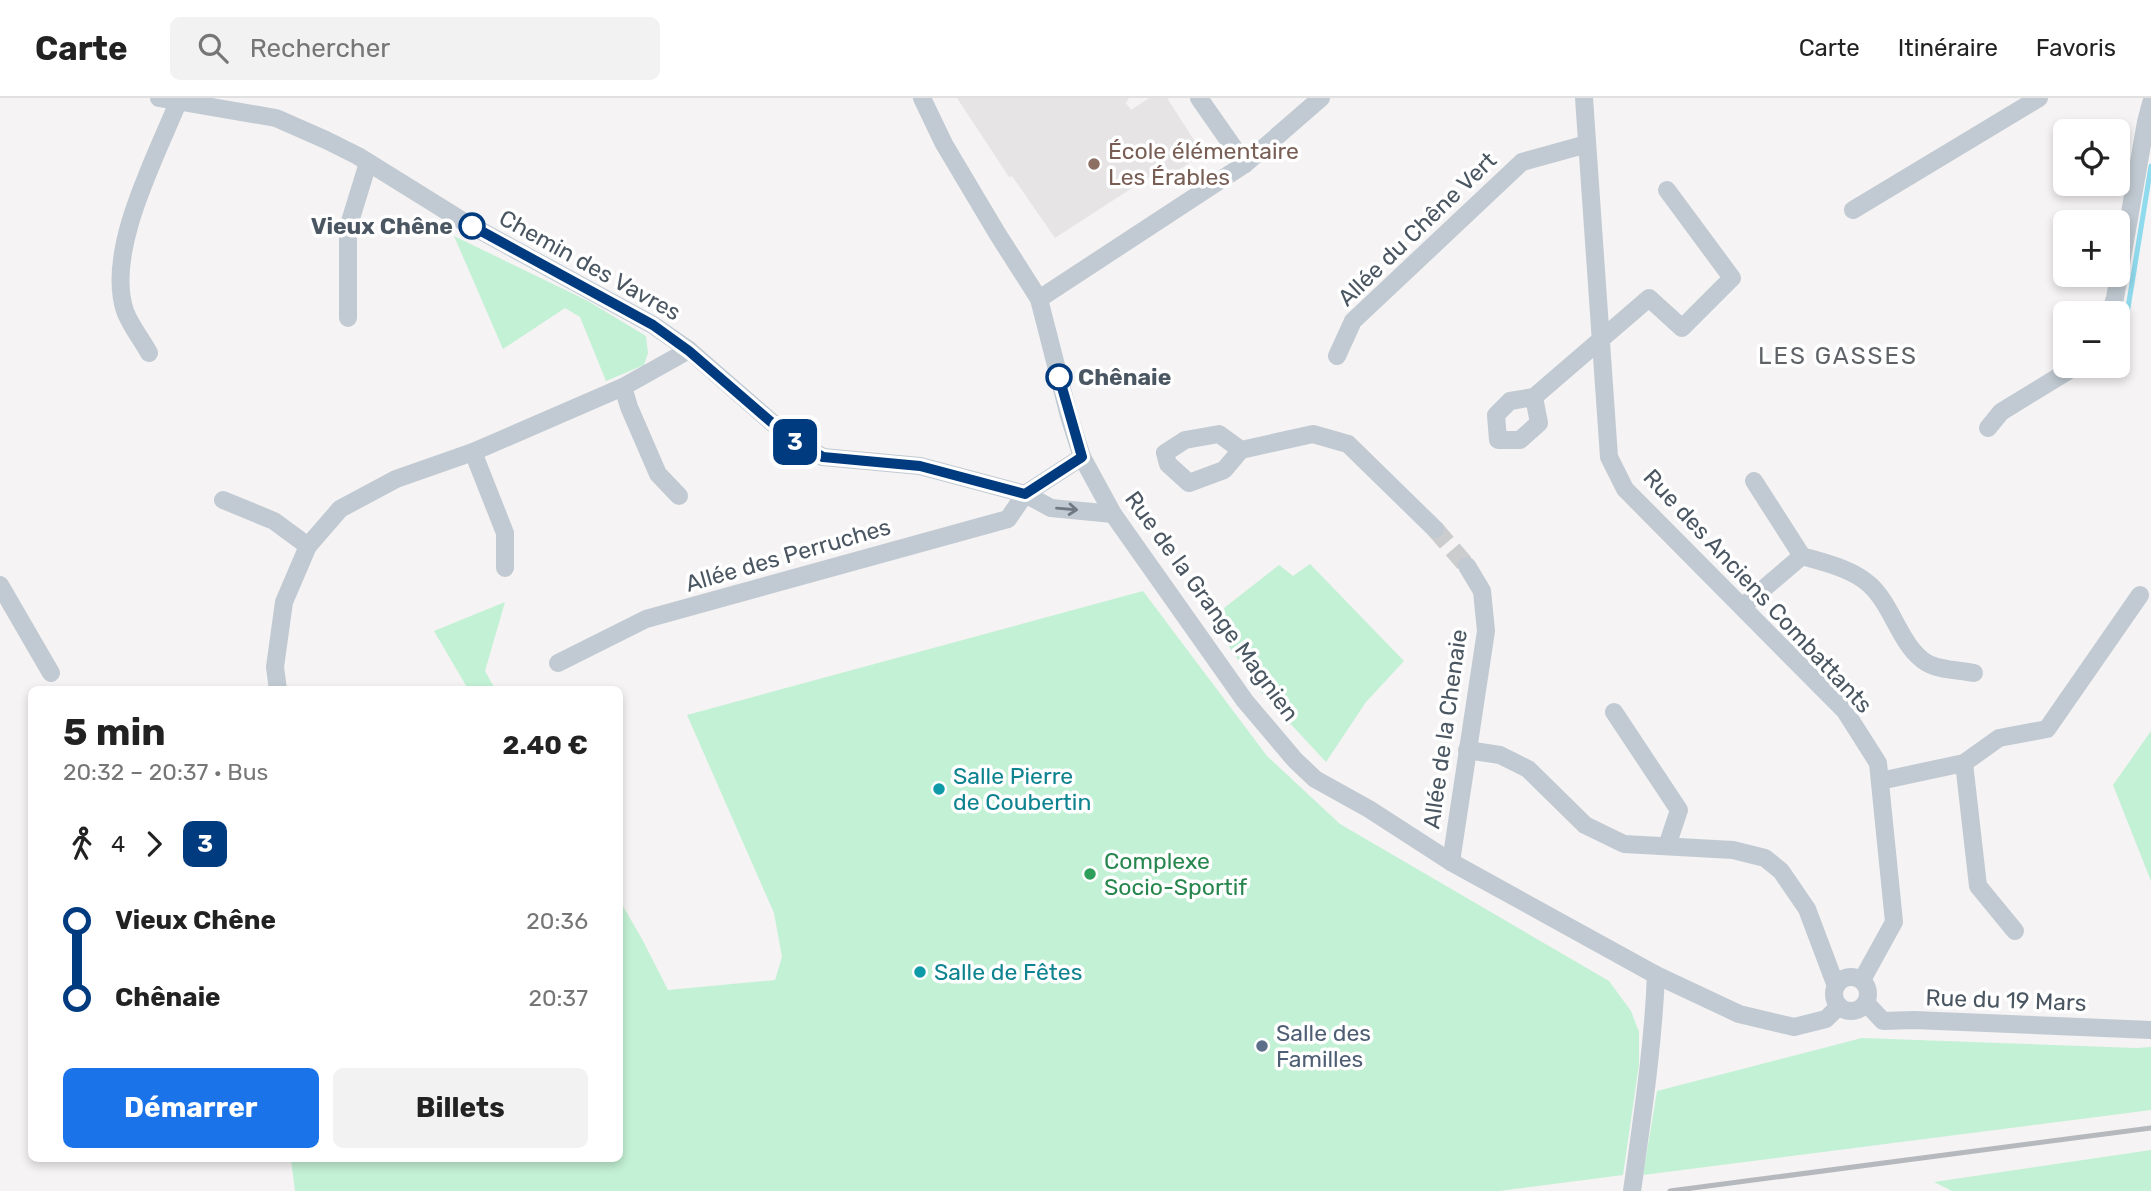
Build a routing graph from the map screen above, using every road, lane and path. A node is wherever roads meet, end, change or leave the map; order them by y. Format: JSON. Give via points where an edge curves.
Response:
{"nodes":[{"id":1,"x":159,"y":98,"type":"edge"},
{"id":2,"x":922,"y":98,"type":"edge"},
{"id":3,"x":1199,"y":98,"type":"edge"},
{"id":4,"x":1321,"y":98,"type":"edge"},
{"id":5,"x":1584,"y":98,"type":"edge"},
{"id":6,"x":2039,"y":98,"type":"edge"},
{"id":7,"x":179,"y":100,"type":"junction"},
{"id":8,"x":2150,"y":101,"type":"edge"},
{"id":9,"x":1587,"y":144,"type":"junction"},
{"id":10,"x":368,"y":163,"type":"junction"},
{"id":11,"x":1245,"y":164,"type":"junction"},
{"id":12,"x":1667,"y":190,"type":"dead end"},
{"id":13,"x":1853,"y":210,"type":"dead end"},
{"id":14,"x":1039,"y":299,"type":"junction"},
{"id":15,"x":2114,"y":301,"type":"edge"},
{"id":16,"x":348,"y":318,"type":"dead end"},
{"id":17,"x":1601,"y":341,"type":"junction"},
{"id":18,"x":689,"y":351,"type":"junction"},
{"id":19,"x":149,"y":353,"type":"dead end"},
{"id":20,"x":1337,"y":356,"type":"dead end"},
{"id":21,"x":2056,"y":378,"type":"edge"},
{"id":22,"x":623,"y":387,"type":"junction"},
{"id":23,"x":1534,"y":397,"type":"dead end"},
{"id":24,"x":1988,"y":428,"type":"dead end"},
{"id":25,"x":1241,"y":450,"type":"dead end"},
{"id":26,"x":473,"y":452,"type":"junction"},
{"id":27,"x":1082,"y":457,"type":"junction"},
{"id":28,"x":1754,"y":481,"type":"dead end"},
{"id":29,"x":1025,"y":494,"type":"junction"},
{"id":30,"x":679,"y":496,"type":"dead end"},
{"id":31,"x":223,"y":500,"type":"dead end"},
{"id":32,"x":1113,"y":514,"type":"junction"},
{"id":33,"x":1435,"y":529,"type":"tunnel mouth"},
{"id":34,"x":308,"y":546,"type":"junction"},
{"id":35,"x":1802,"y":556,"type":"junction"},
{"id":36,"x":1467,"y":566,"type":"tunnel mouth"},
{"id":37,"x":505,"y":568,"type":"dead end"},
{"id":38,"x":0,"y":585,"type":"edge"},
{"id":39,"x":2140,"y":595,"type":"dead end"},
{"id":40,"x":1742,"y":607,"type":"junction"},
{"id":41,"x":558,"y":663,"type":"dead end"},
{"id":42,"x":51,"y":673,"type":"dead end"},
{"id":43,"x":1974,"y":673,"type":"dead end"},
{"id":44,"x":277,"y":686,"type":"edge"},
{"id":45,"x":1614,"y":712,"type":"dead end"},
{"id":46,"x":1467,"y":750,"type":"junction"},
{"id":47,"x":1964,"y":762,"type":"junction"},
{"id":48,"x":1880,"y":780,"type":"junction"},
{"id":49,"x":1667,"y":846,"type":"junction"},
{"id":50,"x":1451,"y":862,"type":"junction"},
{"id":51,"x":2015,"y":930,"type":"dead end"},
{"id":52,"x":1656,"y":975,"type":"junction"},
{"id":53,"x":1862,"y":980,"type":"junction"},
{"id":54,"x":1836,"y":986,"type":"junction"},
{"id":55,"x":1867,"y":1003,"type":"junction"},
{"id":56,"x":1839,"y":1006,"type":"junction"},
{"id":57,"x":2151,"y":1030,"type":"edge"},
{"id":58,"x":1632,"y":1191,"type":"edge"}],
"edges":[{"from":1,"to":7,"type":"street","name":"Chemin des Vavres"},
{"from":2,"to":14,"type":"street","name":"Rue de la Grange Magnien","via":[[944,144]]},
{"from":3,"to":11,"type":"street"},
{"from":4,"to":11,"type":"street"},
{"from":5,"to":9,"type":"street","name":"Rue des Anciens Combattants"},
{"from":6,"to":13,"type":"street"},
{"from":7,"to":10,"type":"street","name":"Chemin des Vavres","via":[[275,118]]},
{"from":7,"to":19,"type":"street","via":[[129,223],[119,275],[125,312]]},
{"from":8,"to":15,"type":"street"},
{"from":9,"to":17,"type":"street","name":"Rue des Anciens Combattants"},
{"from":9,"to":20,"type":"street","name":"Allée du Chêne Vert","via":[[1522,162],[1353,321]]},
{"from":10,"to":16,"type":"street","via":[[348,228]]},
{"from":10,"to":18,"type":"street","name":"Chemin des Vavres","via":[[461,220],[653,325]]},
{"from":11,"to":14,"type":"street"},
{"from":12,"to":17,"type":"street","via":[[1732,278],[1682,328],[1649,298]]},
{"from":14,"to":27,"type":"street","name":"Rue de la Grange Magnien"},
{"from":17,"to":23,"type":"street"},
{"from":17,"to":40,"type":"street","name":"Rue des Anciens Combattants","via":[[1609,457],[1625,489]]},
{"from":18,"to":22,"type":"street"},
{"from":18,"to":29,"type":"street","name":"Chemin des Vavres","via":[[792,440],[823,457],[920,466]]},
{"from":21,"to":24,"type":"street","via":[[2001,412]]},
{"from":22,"to":26,"type":"street"},
{"from":22,"to":30,"type":"street","via":[[658,474]]},
{"from":25,"to":33,"type":"street","via":[[1313,435],[1348,444]]},
{"from":26,"to":34,"type":"street","via":[[396,479],[340,509]]},
{"from":26,"to":37,"type":"street","via":[[505,533]]},
{"from":27,"to":29,"type":"street"},
{"from":27,"to":32,"type":"street","name":"Rue de la Grange Magnien"},
{"from":28,"to":35,"type":"street"},
{"from":29,"to":32,"type":"street","name":"Chemin des Vavres","one_way":true,"via":[[1051,508]]},
{"from":29,"to":41,"type":"street","name":"Allée des Perruches","via":[[1008,519],[646,620]]},
{"from":31,"to":34,"type":"street","via":[[274,521]]},
{"from":32,"to":50,"type":"street","name":"Rue de la Grange Magnien","via":[[1245,701],[1295,760],[1315,779]]},
{"from":34,"to":44,"type":"street","via":[[284,602],[275,667]]},
{"from":35,"to":40,"type":"street"},
{"from":35,"to":43,"type":"street","via":[[1850,571],[1870,584],[1912,649],[1928,663]]},
{"from":36,"to":46,"type":"street","name":"Allée de la Chenaie","via":[[1482,591],[1486,631]]},
{"from":38,"to":42,"type":"street"},
{"from":39,"to":47,"type":"street","via":[[2047,729],[1999,738]]},
{"from":40,"to":48,"type":"street","name":"Rue des Anciens Combattants","via":[[1844,711],[1878,763]]},
{"from":45,"to":49,"type":"street","via":[[1679,810]]},
{"from":46,"to":49,"type":"street","via":[[1500,755],[1528,769],[1594,830],[1624,844]]},
{"from":46,"to":50,"type":"street","name":"Allée de la Chenaie"},
{"from":47,"to":48,"type":"street"},
{"from":47,"to":51,"type":"street","via":[[1978,886]]},
{"from":48,"to":53,"type":"street","name":"Rue des Anciens Combattants","via":[[1894,922]]},
{"from":49,"to":54,"type":"street","via":[[1733,850],[1765,858],[1781,871],[1807,909]]},
{"from":50,"to":52,"type":"street","name":"Rue de la Grange Magnien"},
{"from":52,"to":56,"type":"street","via":[[1739,1014],[1794,1027],[1826,1019]]},
{"from":52,"to":58,"type":"street"},
{"from":53,"to":54,"type":"street","via":[[1845,978]]},
{"from":53,"to":55,"type":"street","via":[[1869,991]]},
{"from":54,"to":56,"type":"street","via":[[1834,998]]},
{"from":55,"to":56,"type":"street","via":[[1850,1011]]},
{"from":55,"to":57,"type":"street","name":"Rue du 19 Mars","via":[[1883,1021]]}]}
